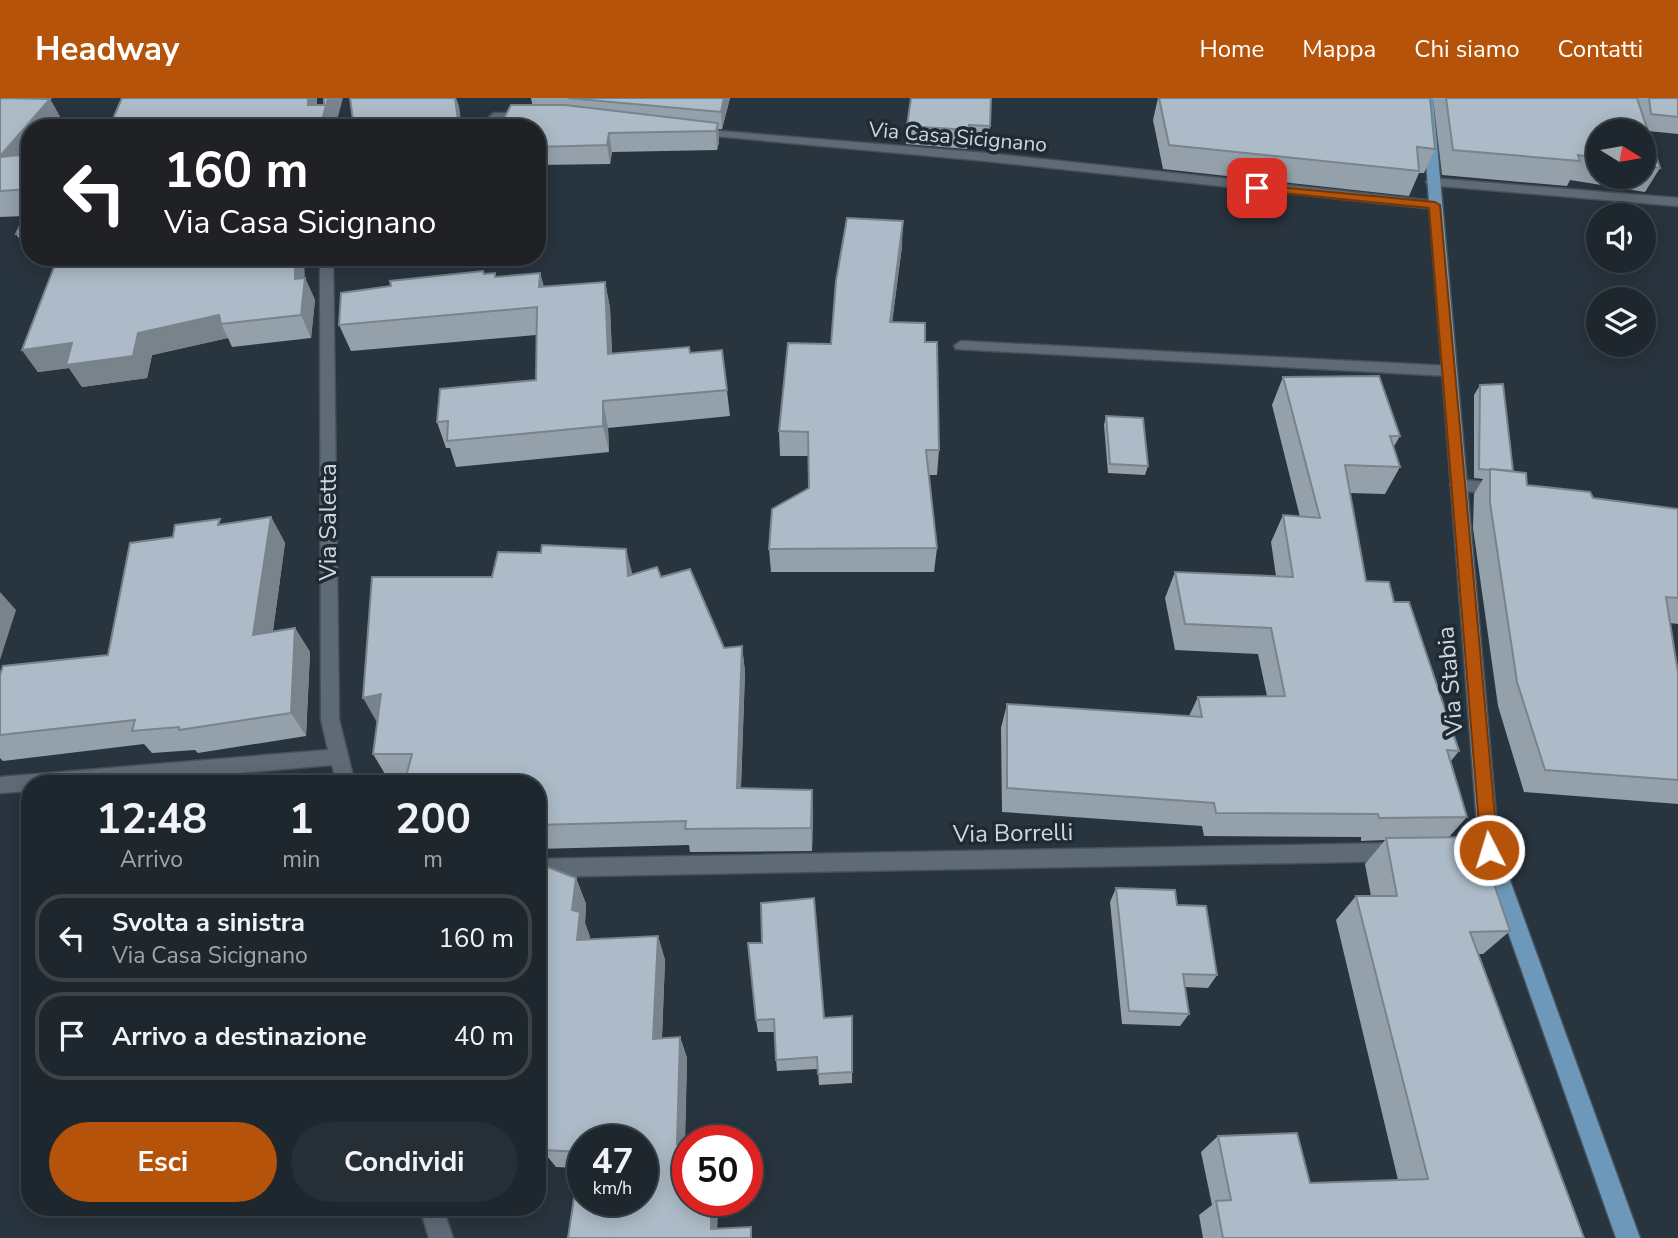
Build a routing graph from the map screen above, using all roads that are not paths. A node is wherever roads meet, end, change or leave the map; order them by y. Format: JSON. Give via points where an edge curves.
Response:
{"nodes":[{"id":1,"x":1427,"y":98,"type":"edge"},
{"id":2,"x":544,"y":117,"type":"edge"},
{"id":3,"x":491,"y":119,"type":"edge"},
{"id":4,"x":685,"y":131,"type":"edge"},
{"id":5,"x":1432,"y":182,"type":"junction"},
{"id":6,"x":1678,"y":202,"type":"edge"},
{"id":7,"x":1435,"y":205,"type":"junction"},
{"id":8,"x":326,"y":266,"type":"edge"},
{"id":9,"x":961,"y":346,"type":"dead end"},
{"id":10,"x":1449,"y":371,"type":"junction"},
{"id":11,"x":1458,"y":485,"type":"junction"},
{"id":12,"x":1513,"y":491,"type":"edge"},
{"id":13,"x":339,"y":757,"type":"junction"},
{"id":14,"x":121,"y":775,"type":"edge"},
{"id":15,"x":344,"y":775,"type":"edge"},
{"id":16,"x":21,"y":783,"type":"edge"},
{"id":17,"x":0,"y":785,"type":"edge"},
{"id":18,"x":1489,"y":850,"type":"junction"},
{"id":19,"x":1465,"y":851,"type":"edge"},
{"id":20,"x":1415,"y":852,"type":"edge"},
{"id":21,"x":546,"y":868,"type":"edge"},
{"id":22,"x":434,"y":1216,"type":"edge"},
{"id":23,"x":441,"y":1238,"type":"edge"},
{"id":24,"x":1628,"y":1238,"type":"edge"}],
"edges":[{"from":1,"to":5,"type":"main road","name":"Via Stabia"},
{"from":2,"to":3,"type":"street"},
{"from":4,"to":7,"type":"street","name":"Via Casa Sicignano","via":[[986,157]]},
{"from":5,"to":6,"type":"street"},
{"from":5,"to":7,"type":"main road","name":"Via Stabia"},
{"from":7,"to":10,"type":"main road","name":"Via Stabia"},
{"from":8,"to":13,"type":"street","name":"Via Saletta","via":[[330,719]]},
{"from":9,"to":10,"type":"street"},
{"from":10,"to":11,"type":"main road","name":"Via Stabia"},
{"from":11,"to":12,"type":"street"},
{"from":11,"to":18,"type":"main road","name":"Via Stabia"},
{"from":13,"to":14,"type":"street"},
{"from":13,"to":15,"type":"street","name":"Via Saletta"},
{"from":16,"to":17,"type":"street"},
{"from":18,"to":19,"type":"street"},
{"from":18,"to":24,"type":"main road","name":"Via Stabia"},
{"from":20,"to":21,"type":"street","name":"Via Borrelli"},
{"from":22,"to":23,"type":"street"}]}
